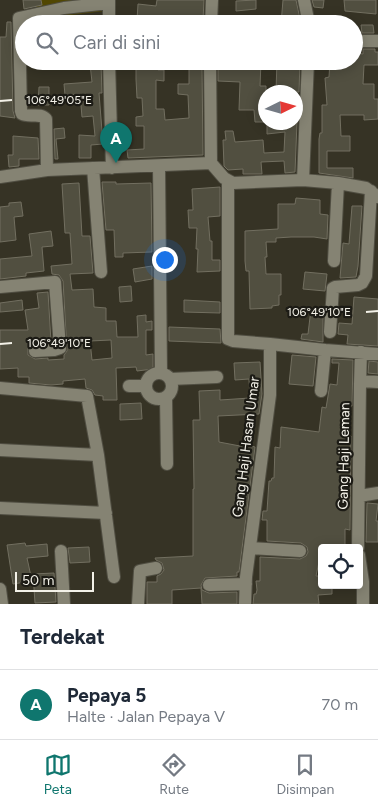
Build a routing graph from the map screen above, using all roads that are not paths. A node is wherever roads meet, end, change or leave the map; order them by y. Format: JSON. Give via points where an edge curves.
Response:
{"nodes":[{"id":1,"x":212,"y":0,"type":"edge"},
{"id":2,"x":304,"y":0,"type":"edge"},
{"id":3,"x":109,"y":2,"type":"edge"},
{"id":4,"x":32,"y":15,"type":"edge"},
{"id":5,"x":109,"y":15,"type":"edge"},
{"id":6,"x":211,"y":15,"type":"edge"},
{"id":7,"x":307,"y":15,"type":"edge"},
{"id":8,"x":363,"y":41,"type":"edge"},
{"id":9,"x":378,"y":41,"type":"edge"},
{"id":10,"x":20,"y":70,"type":"edge"},
{"id":11,"x":109,"y":70,"type":"edge"},
{"id":12,"x":210,"y":70,"type":"edge"},
{"id":13,"x":308,"y":70,"type":"edge"},
{"id":14,"x":211,"y":164,"type":"junction"},
{"id":15,"x":159,"y":166,"type":"junction"},
{"id":16,"x":93,"y":168,"type":"junction"},
{"id":17,"x":112,"y":168,"type":"junction"},
{"id":18,"x":47,"y":170,"type":"junction"},
{"id":19,"x":0,"y":177,"type":"edge"},
{"id":20,"x":303,"y":180,"type":"junction"},
{"id":21,"x":228,"y":181,"type":"junction"},
{"id":22,"x":338,"y":183,"type":"junction"},
{"id":23,"x":374,"y":194,"type":"edge"},
{"id":24,"x":334,"y":261,"type":"dead end"},
{"id":25,"x":100,"y":272,"type":"dead end"},
{"id":26,"x":0,"y":287,"type":"edge"},
{"id":27,"x":330,"y":332,"type":"dead end"},
{"id":28,"x":270,"y":344,"type":"junction"},
{"id":29,"x":325,"y":350,"type":"junction"},
{"id":30,"x":35,"y":351,"type":"dead end"},
{"id":31,"x":361,"y":352,"type":"junction"},
{"id":32,"x":378,"y":354,"type":"edge"},
{"id":33,"x":165,"y":376,"type":"junction"},
{"id":34,"x":217,"y":377,"type":"dead end"},
{"id":35,"x":378,"y":382,"type":"edge"},
{"id":36,"x":360,"y":384,"type":"junction"},
{"id":37,"x":129,"y":386,"type":"dead end"},
{"id":38,"x":145,"y":386,"type":"junction"},
{"id":39,"x":0,"y":388,"type":"edge"},
{"id":40,"x":321,"y":391,"type":"dead end"},
{"id":41,"x":166,"y":398,"type":"junction"},
{"id":42,"x":0,"y":450,"type":"edge"},
{"id":43,"x":98,"y":455,"type":"junction"},
{"id":44,"x":167,"y":464,"type":"dead end"},
{"id":45,"x":378,"y":492,"type":"edge"},
{"id":46,"x":359,"y":496,"type":"junction"},
{"id":47,"x":0,"y":508,"type":"edge"},
{"id":48,"x":106,"y":513,"type":"junction"},
{"id":49,"x":358,"y":544,"type":"edge"},
{"id":50,"x":250,"y":548,"type":"junction"},
{"id":51,"x":61,"y":551,"type":"dead end"},
{"id":52,"x":300,"y":551,"type":"dead end"},
{"id":53,"x":156,"y":568,"type":"dead end"},
{"id":54,"x":114,"y":578,"type":"dead end"},
{"id":55,"x":246,"y":584,"type":"junction"},
{"id":56,"x":209,"y":585,"type":"dead end"},
{"id":57,"x":0,"y":589,"type":"edge"},
{"id":58,"x":363,"y":589,"type":"edge"},
{"id":59,"x":2,"y":604,"type":"edge"},
{"id":60,"x":64,"y":604,"type":"edge"},
{"id":61,"x":138,"y":604,"type":"edge"},
{"id":62,"x":246,"y":604,"type":"edge"},
{"id":63,"x":363,"y":604,"type":"edge"}],
"edges":[{"from":1,"to":6,"type":"street"},
{"from":2,"to":7,"type":"street"},
{"from":3,"to":4,"type":"street"},
{"from":3,"to":5,"type":"street"},
{"from":8,"to":9,"type":"street"},
{"from":10,"to":18,"type":"street","via":[[22,114],[41,115],[46,119]]},
{"from":11,"to":17,"type":"street"},
{"from":12,"to":14,"type":"street"},
{"from":13,"to":20,"type":"street"},
{"from":14,"to":15,"type":"street"},
{"from":14,"to":21,"type":"street"},
{"from":15,"to":17,"type":"street"},
{"from":15,"to":33,"type":"street"},
{"from":16,"to":17,"type":"street"},
{"from":16,"to":18,"type":"street"},
{"from":16,"to":25,"type":"street"},
{"from":18,"to":19,"type":"street"},
{"from":20,"to":21,"type":"street"},
{"from":20,"to":22,"type":"street"},
{"from":21,"to":28,"type":"street","via":[[228,339],[232,342]]},
{"from":22,"to":23,"type":"street","via":[[360,186]]},
{"from":22,"to":24,"type":"street"},
{"from":23,"to":27,"type":"street","via":[[366,276],[362,284],[332,288]]},
{"from":26,"to":30,"type":"street","via":[[55,282],[60,348]]},
{"from":28,"to":29,"type":"street"},
{"from":28,"to":50,"type":"street","name":"Gang Haji Hasan Umar","via":[[270,395]]},
{"from":29,"to":31,"type":"street"},
{"from":29,"to":40,"type":"street"},
{"from":31,"to":32,"type":"street"},
{"from":31,"to":36,"type":"street"},
{"from":33,"to":34,"type":"street"},
{"from":33,"to":38,"type":"street","via":[[153,374],[147,378]]},
{"from":33,"to":41,"type":"street","via":[[172,389]]},
{"from":35,"to":36,"type":"street","name":"Gang Haji Leman","via":[[362,381]]},
{"from":36,"to":46,"type":"street","name":"Gang Haji Leman"},
{"from":37,"to":38,"type":"street"},
{"from":38,"to":41,"type":"street","via":[[148,395],[156,400]]},
{"from":39,"to":43,"type":"street","via":[[87,396]]},
{"from":41,"to":44,"type":"street"},
{"from":42,"to":43,"type":"street"},
{"from":43,"to":48,"type":"street"},
{"from":45,"to":46,"type":"street"},
{"from":46,"to":49,"type":"street","name":"Gang Haji Leman"},
{"from":47,"to":48,"type":"street"},
{"from":48,"to":54,"type":"street"},
{"from":50,"to":52,"type":"street"},
{"from":50,"to":55,"type":"street","name":"Gang Haji Hasan Umar"},
{"from":51,"to":60,"type":"street"},
{"from":53,"to":61,"type":"street","via":[[140,571]]},
{"from":55,"to":56,"type":"street"},
{"from":55,"to":62,"type":"street","name":"Gang Haji Hasan Umar"},
{"from":57,"to":59,"type":"street"},
{"from":58,"to":63,"type":"street"}]}
